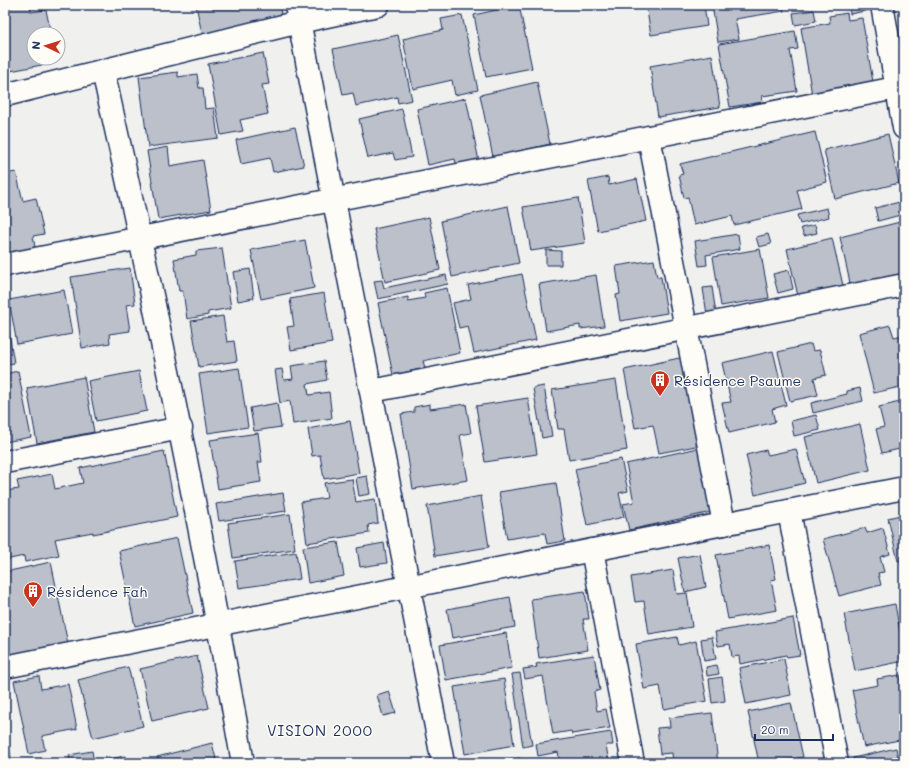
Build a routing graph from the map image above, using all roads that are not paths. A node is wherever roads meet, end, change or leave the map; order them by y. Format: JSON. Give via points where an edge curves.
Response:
{"nodes":[{"id":1,"x":378,"y":5,"type":"edge"},
{"id":2,"x":882,"y":5,"type":"edge"},
{"id":3,"x":297,"y":14,"type":"edge"},
{"id":4,"x":103,"y":71,"type":"junction"},
{"id":5,"x":896,"y":88,"type":"junction"},
{"id":6,"x":5,"y":95,"type":"edge"},
{"id":7,"x":904,"y":128,"type":"edge"},
{"id":8,"x":649,"y":138,"type":"junction"},
{"id":9,"x":334,"y":200,"type":"junction"},
{"id":10,"x":140,"y":238,"type":"junction"},
{"id":11,"x":5,"y":266,"type":"edge"},
{"id":12,"x":904,"y":285,"type":"edge"},
{"id":13,"x":687,"y":328,"type":"junction"},
{"id":14,"x":372,"y":391,"type":"junction"},
{"id":15,"x":180,"y":428,"type":"junction"},
{"id":16,"x":5,"y":462,"type":"edge"},
{"id":17,"x":904,"y":488,"type":"edge"},
{"id":18,"x":789,"y":511,"type":"junction"},
{"id":19,"x":724,"y":524,"type":"junction"},
{"id":20,"x":592,"y":550,"type":"junction"},
{"id":21,"x":409,"y":586,"type":"junction"},
{"id":22,"x":219,"y":625,"type":"junction"},
{"id":23,"x":5,"y":667,"type":"edge"},
{"id":24,"x":243,"y":763,"type":"edge"},
{"id":25,"x":443,"y":763,"type":"edge"},
{"id":26,"x":633,"y":763,"type":"edge"},
{"id":27,"x":837,"y":763,"type":"edge"}],
"edges":[{"from":1,"to":3,"type":"street"},
{"from":2,"to":5,"type":"street"},
{"from":3,"to":4,"type":"street"},
{"from":3,"to":9,"type":"street"},
{"from":4,"to":6,"type":"street"},
{"from":4,"to":10,"type":"street"},
{"from":5,"to":7,"type":"street"},
{"from":5,"to":8,"type":"street"},
{"from":8,"to":9,"type":"street"},
{"from":8,"to":13,"type":"street"},
{"from":9,"to":10,"type":"street"},
{"from":9,"to":14,"type":"street"},
{"from":10,"to":11,"type":"street"},
{"from":10,"to":15,"type":"street"},
{"from":12,"to":13,"type":"street"},
{"from":13,"to":14,"type":"street"},
{"from":13,"to":19,"type":"street"},
{"from":14,"to":21,"type":"street"},
{"from":15,"to":16,"type":"street"},
{"from":15,"to":22,"type":"street"},
{"from":17,"to":18,"type":"street"},
{"from":18,"to":19,"type":"street"},
{"from":18,"to":27,"type":"street"},
{"from":19,"to":20,"type":"street"},
{"from":20,"to":21,"type":"street"},
{"from":20,"to":26,"type":"street"},
{"from":21,"to":22,"type":"street"},
{"from":21,"to":25,"type":"street"},
{"from":22,"to":23,"type":"street"},
{"from":22,"to":24,"type":"street"}]}
